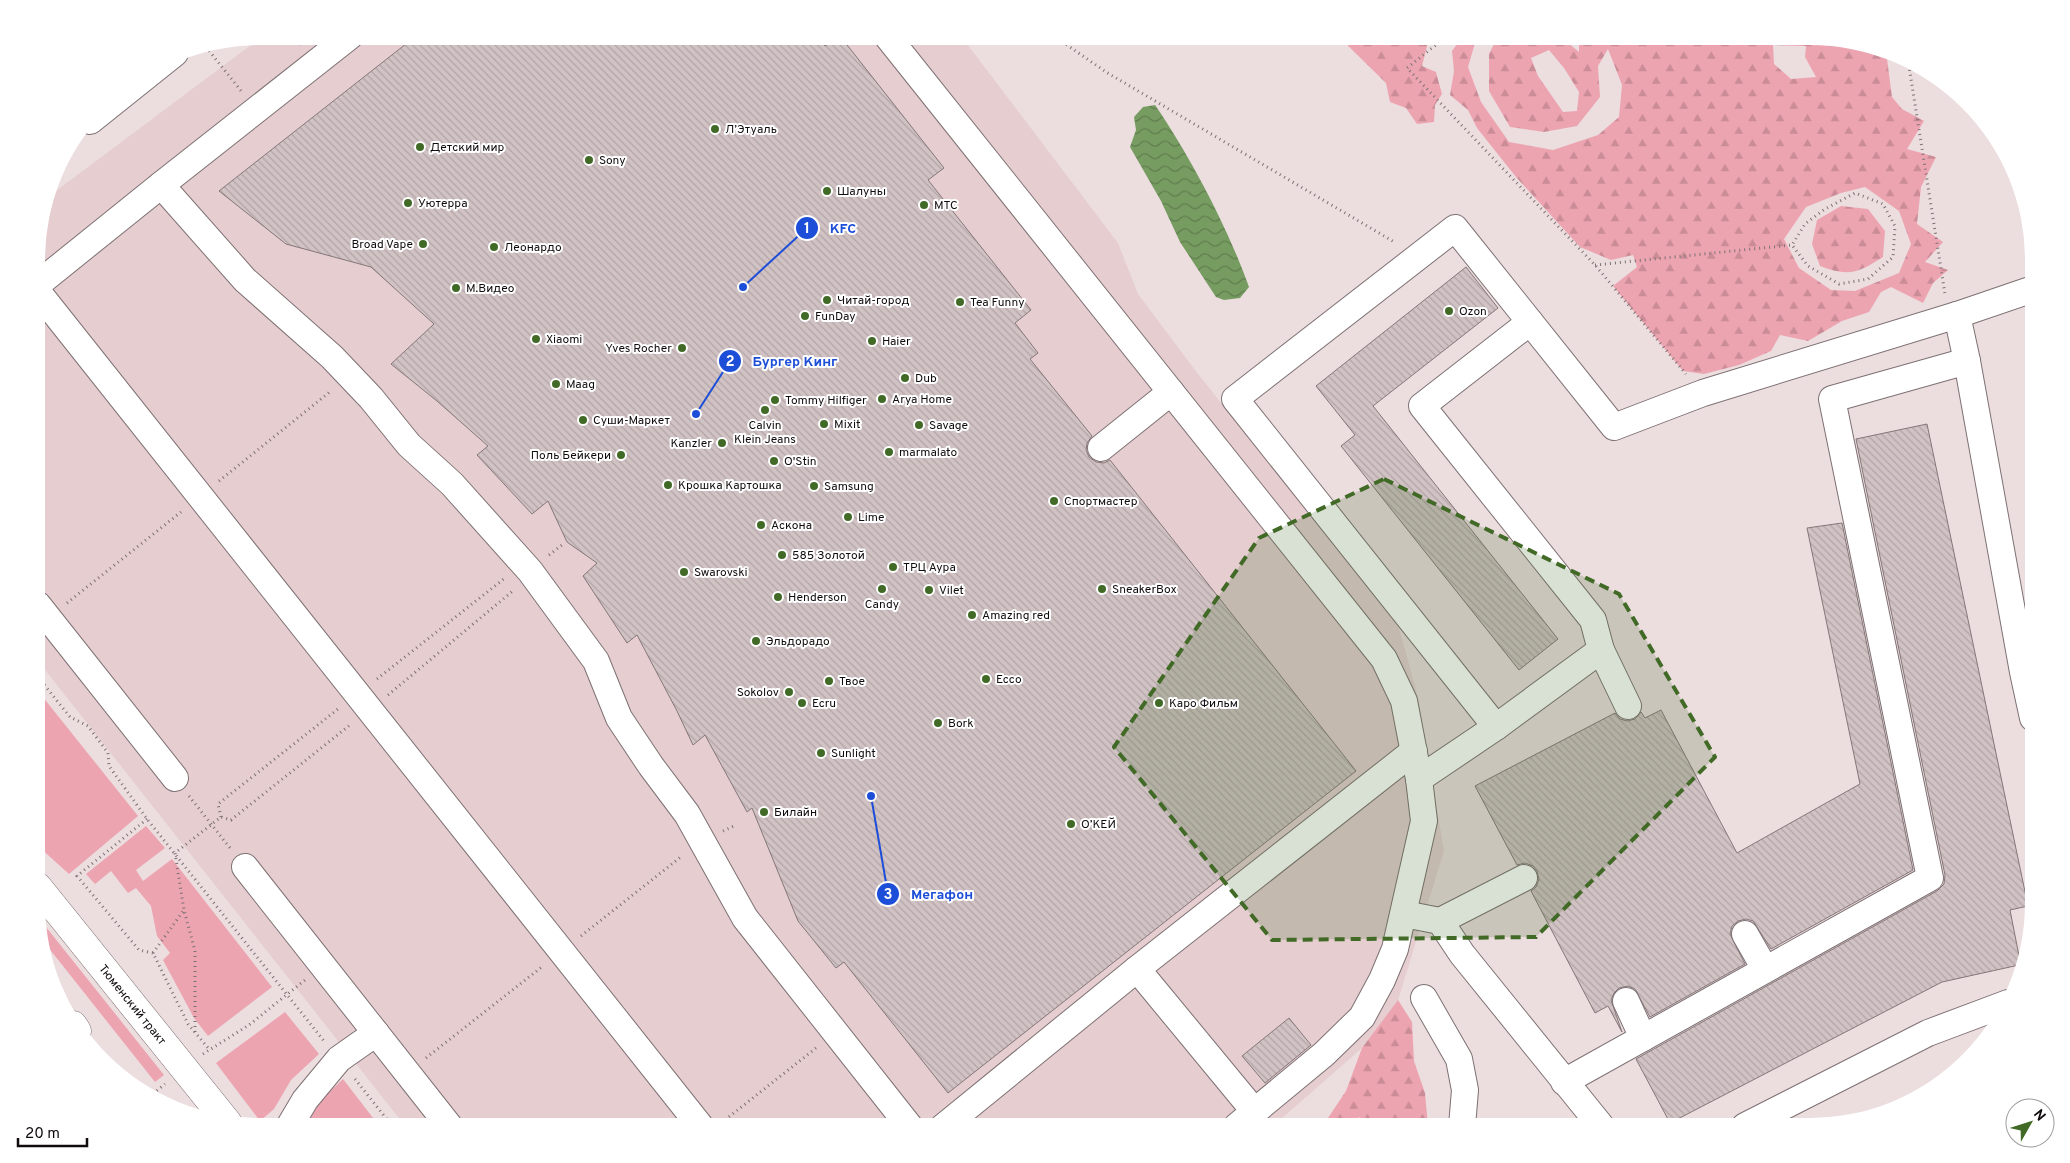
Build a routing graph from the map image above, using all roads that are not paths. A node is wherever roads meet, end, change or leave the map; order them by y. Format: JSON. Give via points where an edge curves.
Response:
{"nodes":[{"id":1,"x":339,"y":45,"type":"edge"},
{"id":2,"x":894,"y":45,"type":"edge"},
{"id":3,"x":140,"y":81,"type":"edge"},
{"id":4,"x":115,"y":101,"type":"edge"},
{"id":5,"x":161,"y":184,"type":"junction"},
{"id":6,"x":45,"y":278,"type":"edge"},
{"id":7,"x":2025,"y":292,"type":"edge"},
{"id":8,"x":45,"y":301,"type":"edge"},
{"id":9,"x":1953,"y":316,"type":"junction"},
{"id":10,"x":1530,"y":322,"type":"junction"},
{"id":11,"x":1968,"y":361,"type":"junction"},
{"id":12,"x":1170,"y":392,"type":"junction"},
{"id":13,"x":1101,"y":448,"type":"dead end"},
{"id":14,"x":45,"y":614,"type":"edge"},
{"id":15,"x":1601,"y":650,"type":"junction"},
{"id":16,"x":2025,"y":681,"type":"edge"},
{"id":17,"x":1628,"y":706,"type":"dead end"},
{"id":18,"x":1496,"y":727,"type":"junction"},
{"id":19,"x":1414,"y":751,"type":"junction"},
{"id":20,"x":175,"y":778,"type":"road end"},
{"id":21,"x":1419,"y":779,"type":"junction"},
{"id":22,"x":245,"y":867,"type":"road end"},
{"id":23,"x":1524,"y":878,"type":"dead end"},
{"id":24,"x":45,"y":896,"type":"edge"},
{"id":25,"x":1404,"y":914,"type":"junction"},
{"id":26,"x":1440,"y":922,"type":"junction"},
{"id":27,"x":1745,"y":934,"type":"dead end"},
{"id":28,"x":1137,"y":969,"type":"junction"},
{"id":29,"x":1765,"y":969,"type":"junction"},
{"id":30,"x":1424,"y":998,"type":"dead end"},
{"id":31,"x":1626,"y":1001,"type":"dead end"},
{"id":32,"x":1998,"y":1007,"type":"edge"},
{"id":33,"x":376,"y":1033,"type":"junction"},
{"id":34,"x":1643,"y":1038,"type":"junction"},
{"id":35,"x":1564,"y":1082,"type":"junction"},
{"id":36,"x":221,"y":1114,"type":"edge"},
{"id":37,"x":294,"y":1118,"type":"edge"},
{"id":38,"x":443,"y":1118,"type":"edge"},
{"id":39,"x":707,"y":1118,"type":"edge"},
{"id":40,"x":904,"y":1118,"type":"edge"},
{"id":41,"x":953,"y":1118,"type":"edge"},
{"id":42,"x":1245,"y":1118,"type":"edge"},
{"id":43,"x":1247,"y":1118,"type":"edge"},
{"id":44,"x":1463,"y":1118,"type":"edge"},
{"id":45,"x":1594,"y":1118,"type":"edge"},
{"id":46,"x":1761,"y":1118,"type":"edge"}],
"edges":[{"from":1,"to":5,"type":"lane"},
{"from":2,"to":12,"type":"lane"},
{"from":3,"to":4,"type":"lane"},
{"from":5,"to":6,"type":"lane"},
{"from":5,"to":40,"type":"lane","via":[[245,280],[332,356],[409,445],[452,484],[530,571],[596,661],[620,718],[687,814],[745,918]]},
{"from":7,"to":9,"type":"lane"},
{"from":8,"to":39,"type":"lane"},
{"from":9,"to":10,"type":"lane","via":[[1703,393],[1614,427]]},
{"from":9,"to":11,"type":"lane"},
{"from":10,"to":15,"type":"lane","via":[[1422,406],[1593,620]]},
{"from":10,"to":18,"type":"lane","via":[[1455,228],[1235,400]]},
{"from":11,"to":16,"type":"lane"},
{"from":11,"to":29,"type":"lane","via":[[1832,399],[1930,878]]},
{"from":12,"to":13,"type":"lane"},
{"from":12,"to":19,"type":"lane","via":[[1384,659],[1404,701]]},
{"from":14,"to":20,"type":"lane"},
{"from":15,"to":17,"type":"lane"},
{"from":15,"to":18,"type":"lane"},
{"from":18,"to":21,"type":"lane"},
{"from":19,"to":21,"type":"lane"},
{"from":19,"to":28,"type":"lane"},
{"from":21,"to":25,"type":"lane","via":[[1424,821]]},
{"from":22,"to":33,"type":"lane"},
{"from":23,"to":26,"type":"lane"},
{"from":24,"to":36,"type":"main road","name":"Тюменский тракт"},
{"from":25,"to":26,"type":"lane"},
{"from":25,"to":43,"type":"lane","via":[[1396,948],[1362,1017],[1324,1054]]},
{"from":26,"to":35,"type":"lane"},
{"from":27,"to":29,"type":"lane"},
{"from":28,"to":41,"type":"lane"},
{"from":28,"to":42,"type":"lane"},
{"from":29,"to":34,"type":"lane"},
{"from":30,"to":44,"type":"lane","via":[[1459,1058],[1465,1090]]},
{"from":31,"to":34,"type":"lane"},
{"from":32,"to":46,"type":"lane","via":[[1928,1033]]},
{"from":33,"to":37,"type":"lane","via":[[339,1059]]},
{"from":33,"to":38,"type":"lane"},
{"from":34,"to":35,"type":"lane"},
{"from":35,"to":45,"type":"lane"}]}
